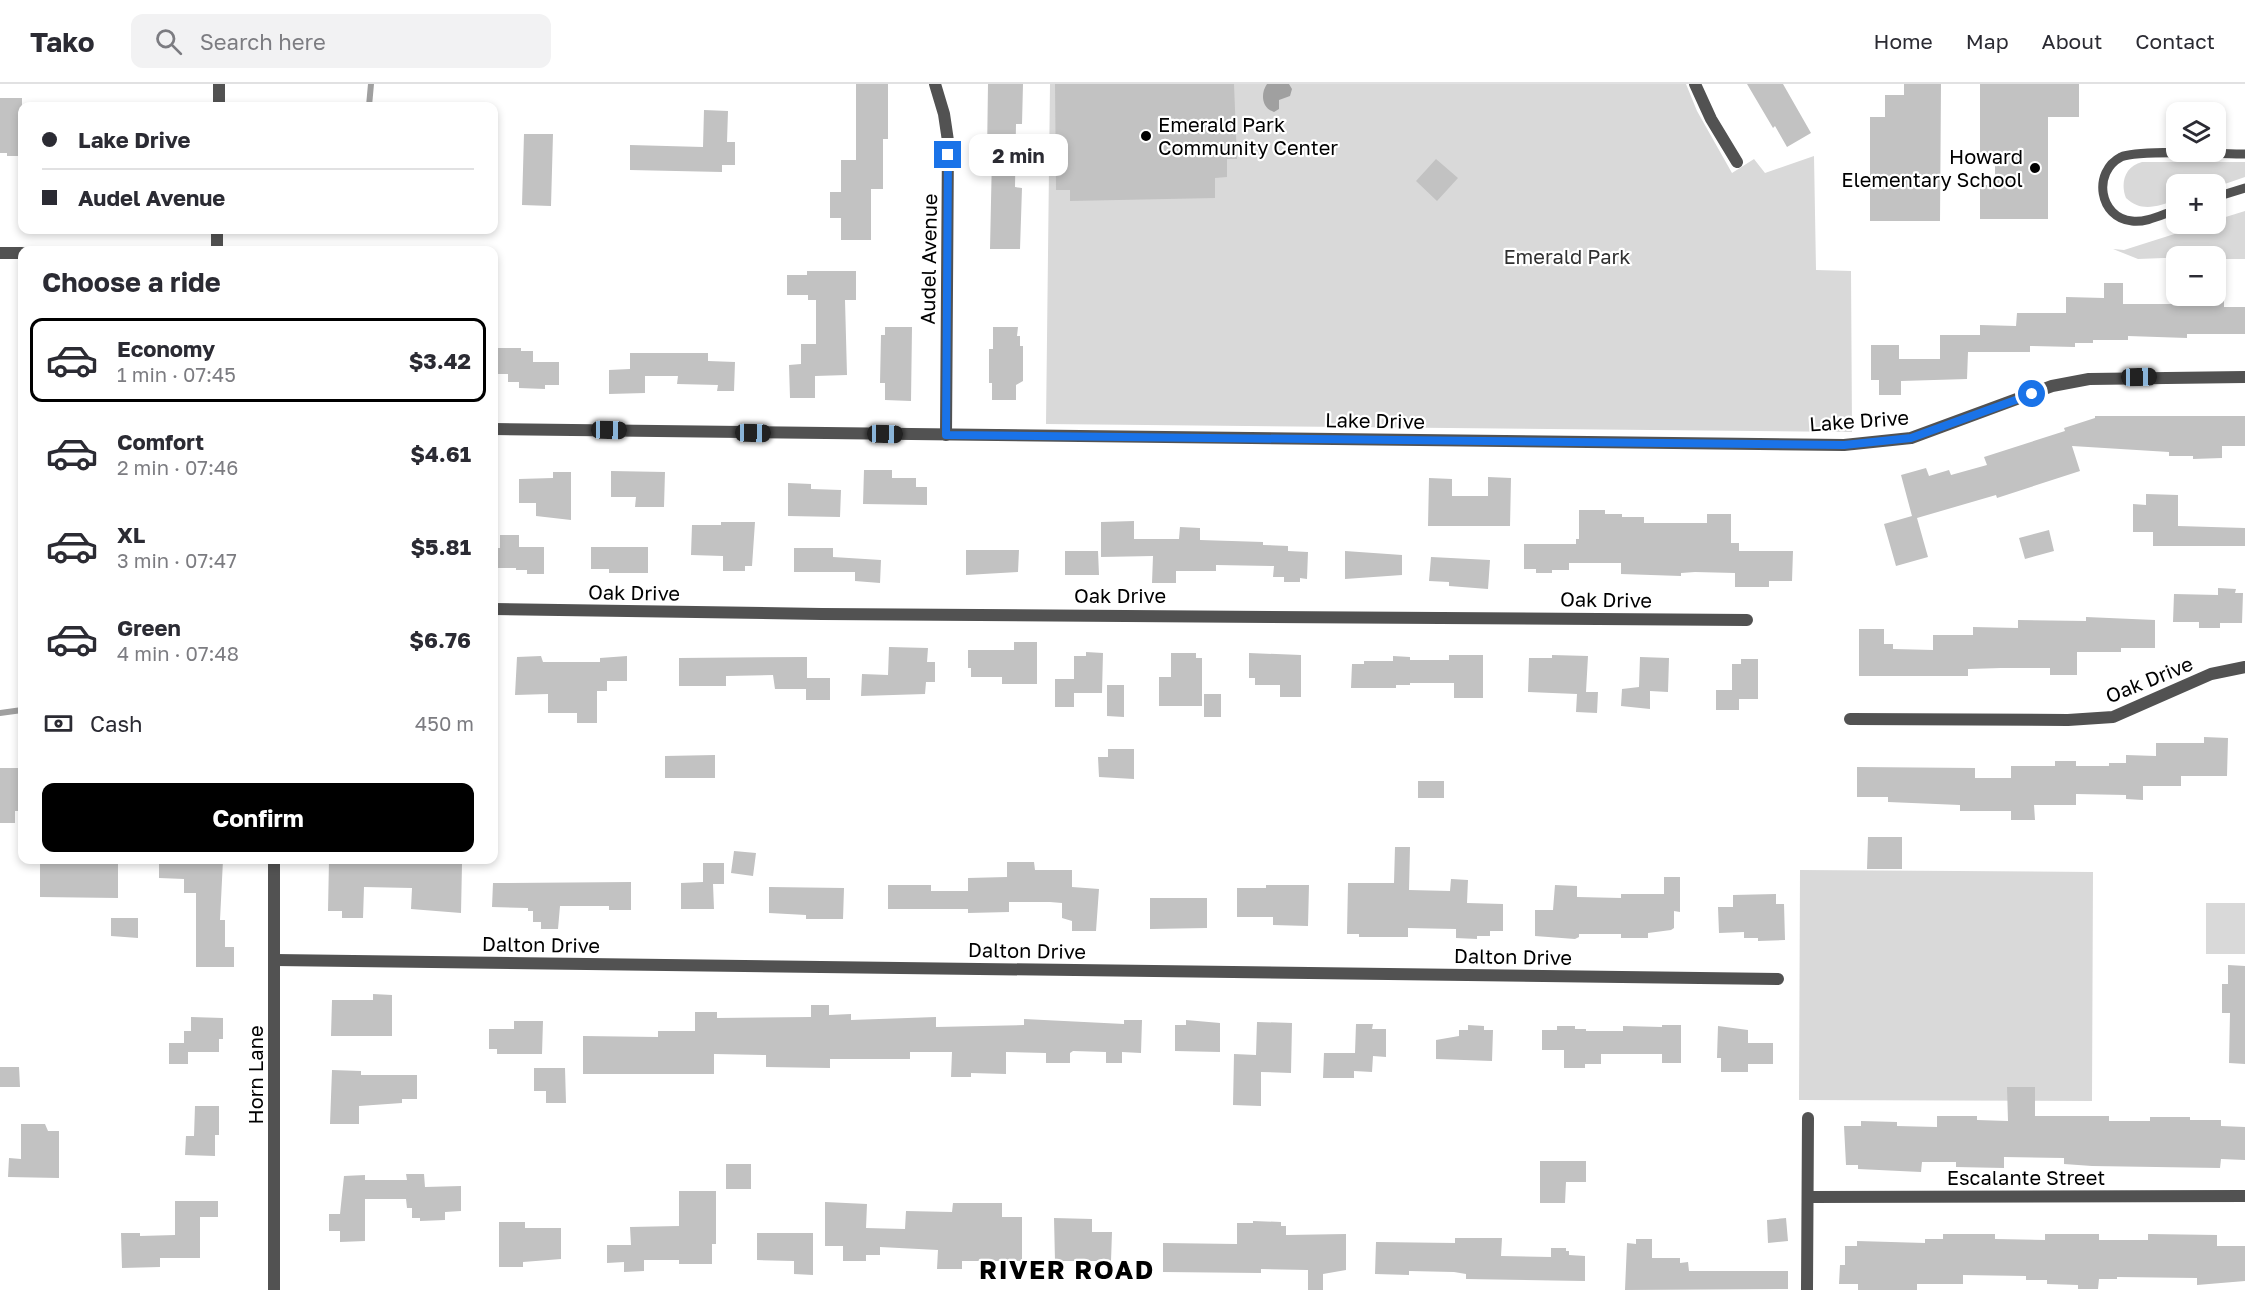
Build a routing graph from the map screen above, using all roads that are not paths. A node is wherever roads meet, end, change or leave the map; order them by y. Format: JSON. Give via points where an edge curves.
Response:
{"nodes":[{"id":1,"x":219,"y":84,"type":"edge"},
{"id":2,"x":935,"y":84,"type":"edge"},
{"id":3,"x":1695,"y":84,"type":"edge"},
{"id":4,"x":219,"y":102,"type":"edge"},
{"id":5,"x":2245,"y":154,"type":"edge"},
{"id":6,"x":1737,"y":162,"type":"dead end"},
{"id":7,"x":2245,"y":188,"type":"edge"},
{"id":8,"x":2226,"y":194,"type":"edge"},
{"id":9,"x":2166,"y":213,"type":"edge"},
{"id":10,"x":0,"y":253,"type":"edge"},
{"id":11,"x":18,"y":253,"type":"edge"},
{"id":12,"x":2245,"y":377,"type":"edge"},
{"id":13,"x":498,"y":429,"type":"edge"},
{"id":14,"x":946,"y":435,"type":"junction"},
{"id":15,"x":498,"y":609,"type":"edge"},
{"id":16,"x":1747,"y":620,"type":"dead end"},
{"id":17,"x":2245,"y":668,"type":"edge"},
{"id":18,"x":1850,"y":719,"type":"dead end"},
{"id":19,"x":274,"y":864,"type":"edge"},
{"id":20,"x":275,"y":960,"type":"junction"},
{"id":21,"x":1778,"y":979,"type":"dead end"},
{"id":22,"x":1808,"y":1118,"type":"dead end"},
{"id":23,"x":2245,"y":1196,"type":"edge"},
{"id":24,"x":1808,"y":1197,"type":"junction"},
{"id":25,"x":274,"y":1290,"type":"edge"},
{"id":26,"x":1807,"y":1290,"type":"edge"}],
"edges":[{"from":1,"to":4,"type":"street"},
{"from":2,"to":14,"type":"street","name":"Audel Avenue","via":[[948,141]]},
{"from":3,"to":6,"type":"street","via":[[1710,119]]},
{"from":5,"to":9,"type":"lane","via":[[2133,153],[2113,162],[2102,181],[2106,204],[2122,219],[2144,221]]},
{"from":7,"to":8,"type":"lane"},
{"from":10,"to":11,"type":"street"},
{"from":12,"to":14,"type":"street","name":"Lake Drive","via":[[2089,379],[2052,386],[1911,438],[1844,445]]},
{"from":13,"to":14,"type":"street","name":"Lake Drive"},
{"from":15,"to":16,"type":"street","name":"Oak Drive"},
{"from":17,"to":18,"type":"street","name":"Oak Drive","via":[[2211,674],[2130,712],[2098,719]]},
{"from":19,"to":20,"type":"street","name":"Horn Lane"},
{"from":20,"to":21,"type":"street","name":"Dalton Drive"},
{"from":20,"to":25,"type":"street","name":"Horn Lane"},
{"from":22,"to":24,"type":"street"},
{"from":23,"to":24,"type":"street","name":"Escalante Street"},
{"from":24,"to":26,"type":"street"}]}
